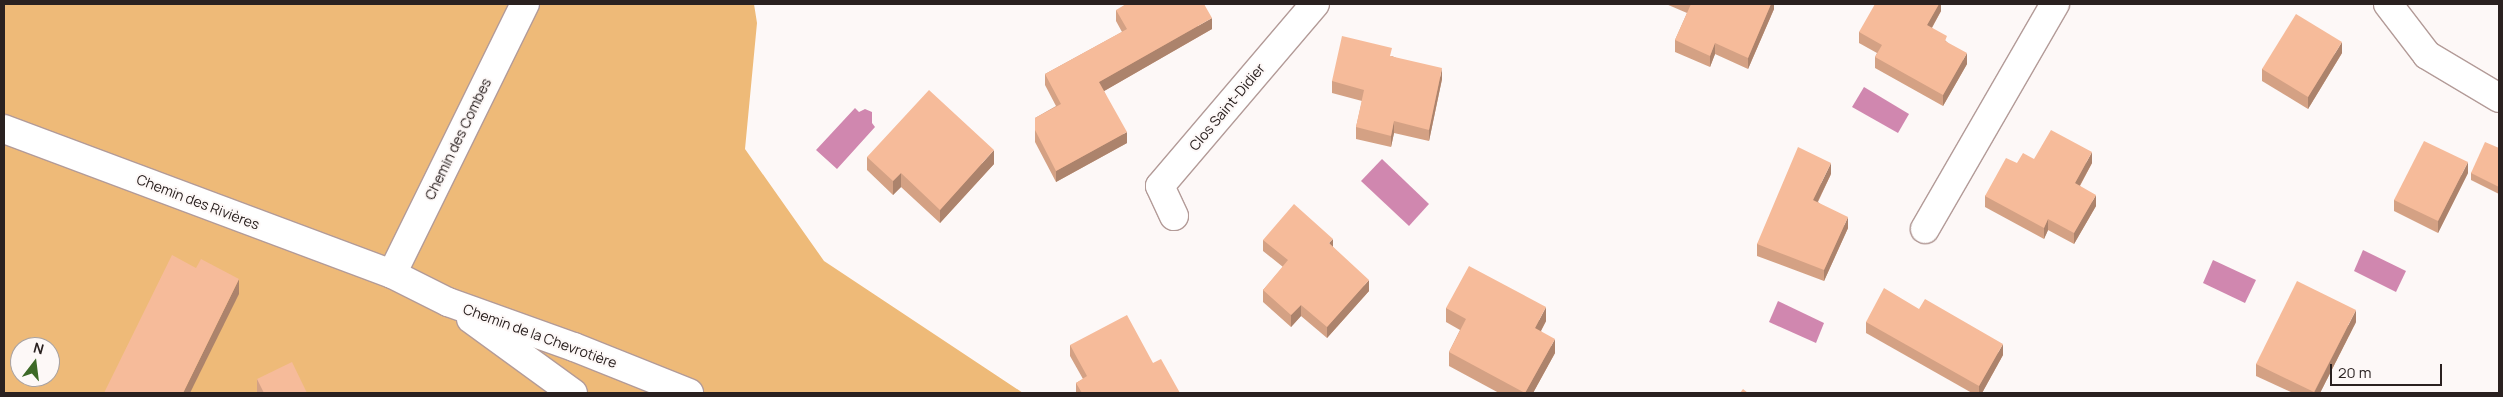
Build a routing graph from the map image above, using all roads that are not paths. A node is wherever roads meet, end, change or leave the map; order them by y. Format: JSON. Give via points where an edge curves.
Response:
{"nodes":[{"id":1,"x":525,"y":4,"type":"edge"},
{"id":2,"x":1316,"y":4,"type":"edge"},
{"id":3,"x":2055,"y":4,"type":"edge"},
{"id":4,"x":2388,"y":4,"type":"edge"},
{"id":5,"x":2499,"y":98,"type":"edge"},
{"id":6,"x":4,"y":128,"type":"edge"},
{"id":7,"x":1174,"y":216,"type":"dead end"},
{"id":8,"x":1925,"y":229,"type":"dead end"},
{"id":9,"x":392,"y":274,"type":"junction"},
{"id":10,"x":448,"y":302,"type":"junction"},
{"id":11,"x":573,"y":393,"type":"edge"},
{"id":12,"x":689,"y":393,"type":"edge"}],
"edges":[{"from":1,"to":9,"type":"street","name":"Chemin des Combes"},
{"from":2,"to":7,"type":"street","name":"Clos Saint-Didier","via":[[1160,186]]},
{"from":3,"to":8,"type":"street"},
{"from":4,"to":5,"type":"street","via":[[2427,55]]},
{"from":6,"to":9,"type":"street","name":"Chemin des Rivières"},
{"from":9,"to":10,"type":"street","name":"Chemin de la Chevrotière"},
{"from":10,"to":11,"type":"street"},
{"from":10,"to":12,"type":"street","name":"Chemin de la Chevrotière","via":[[574,346]]}]}
